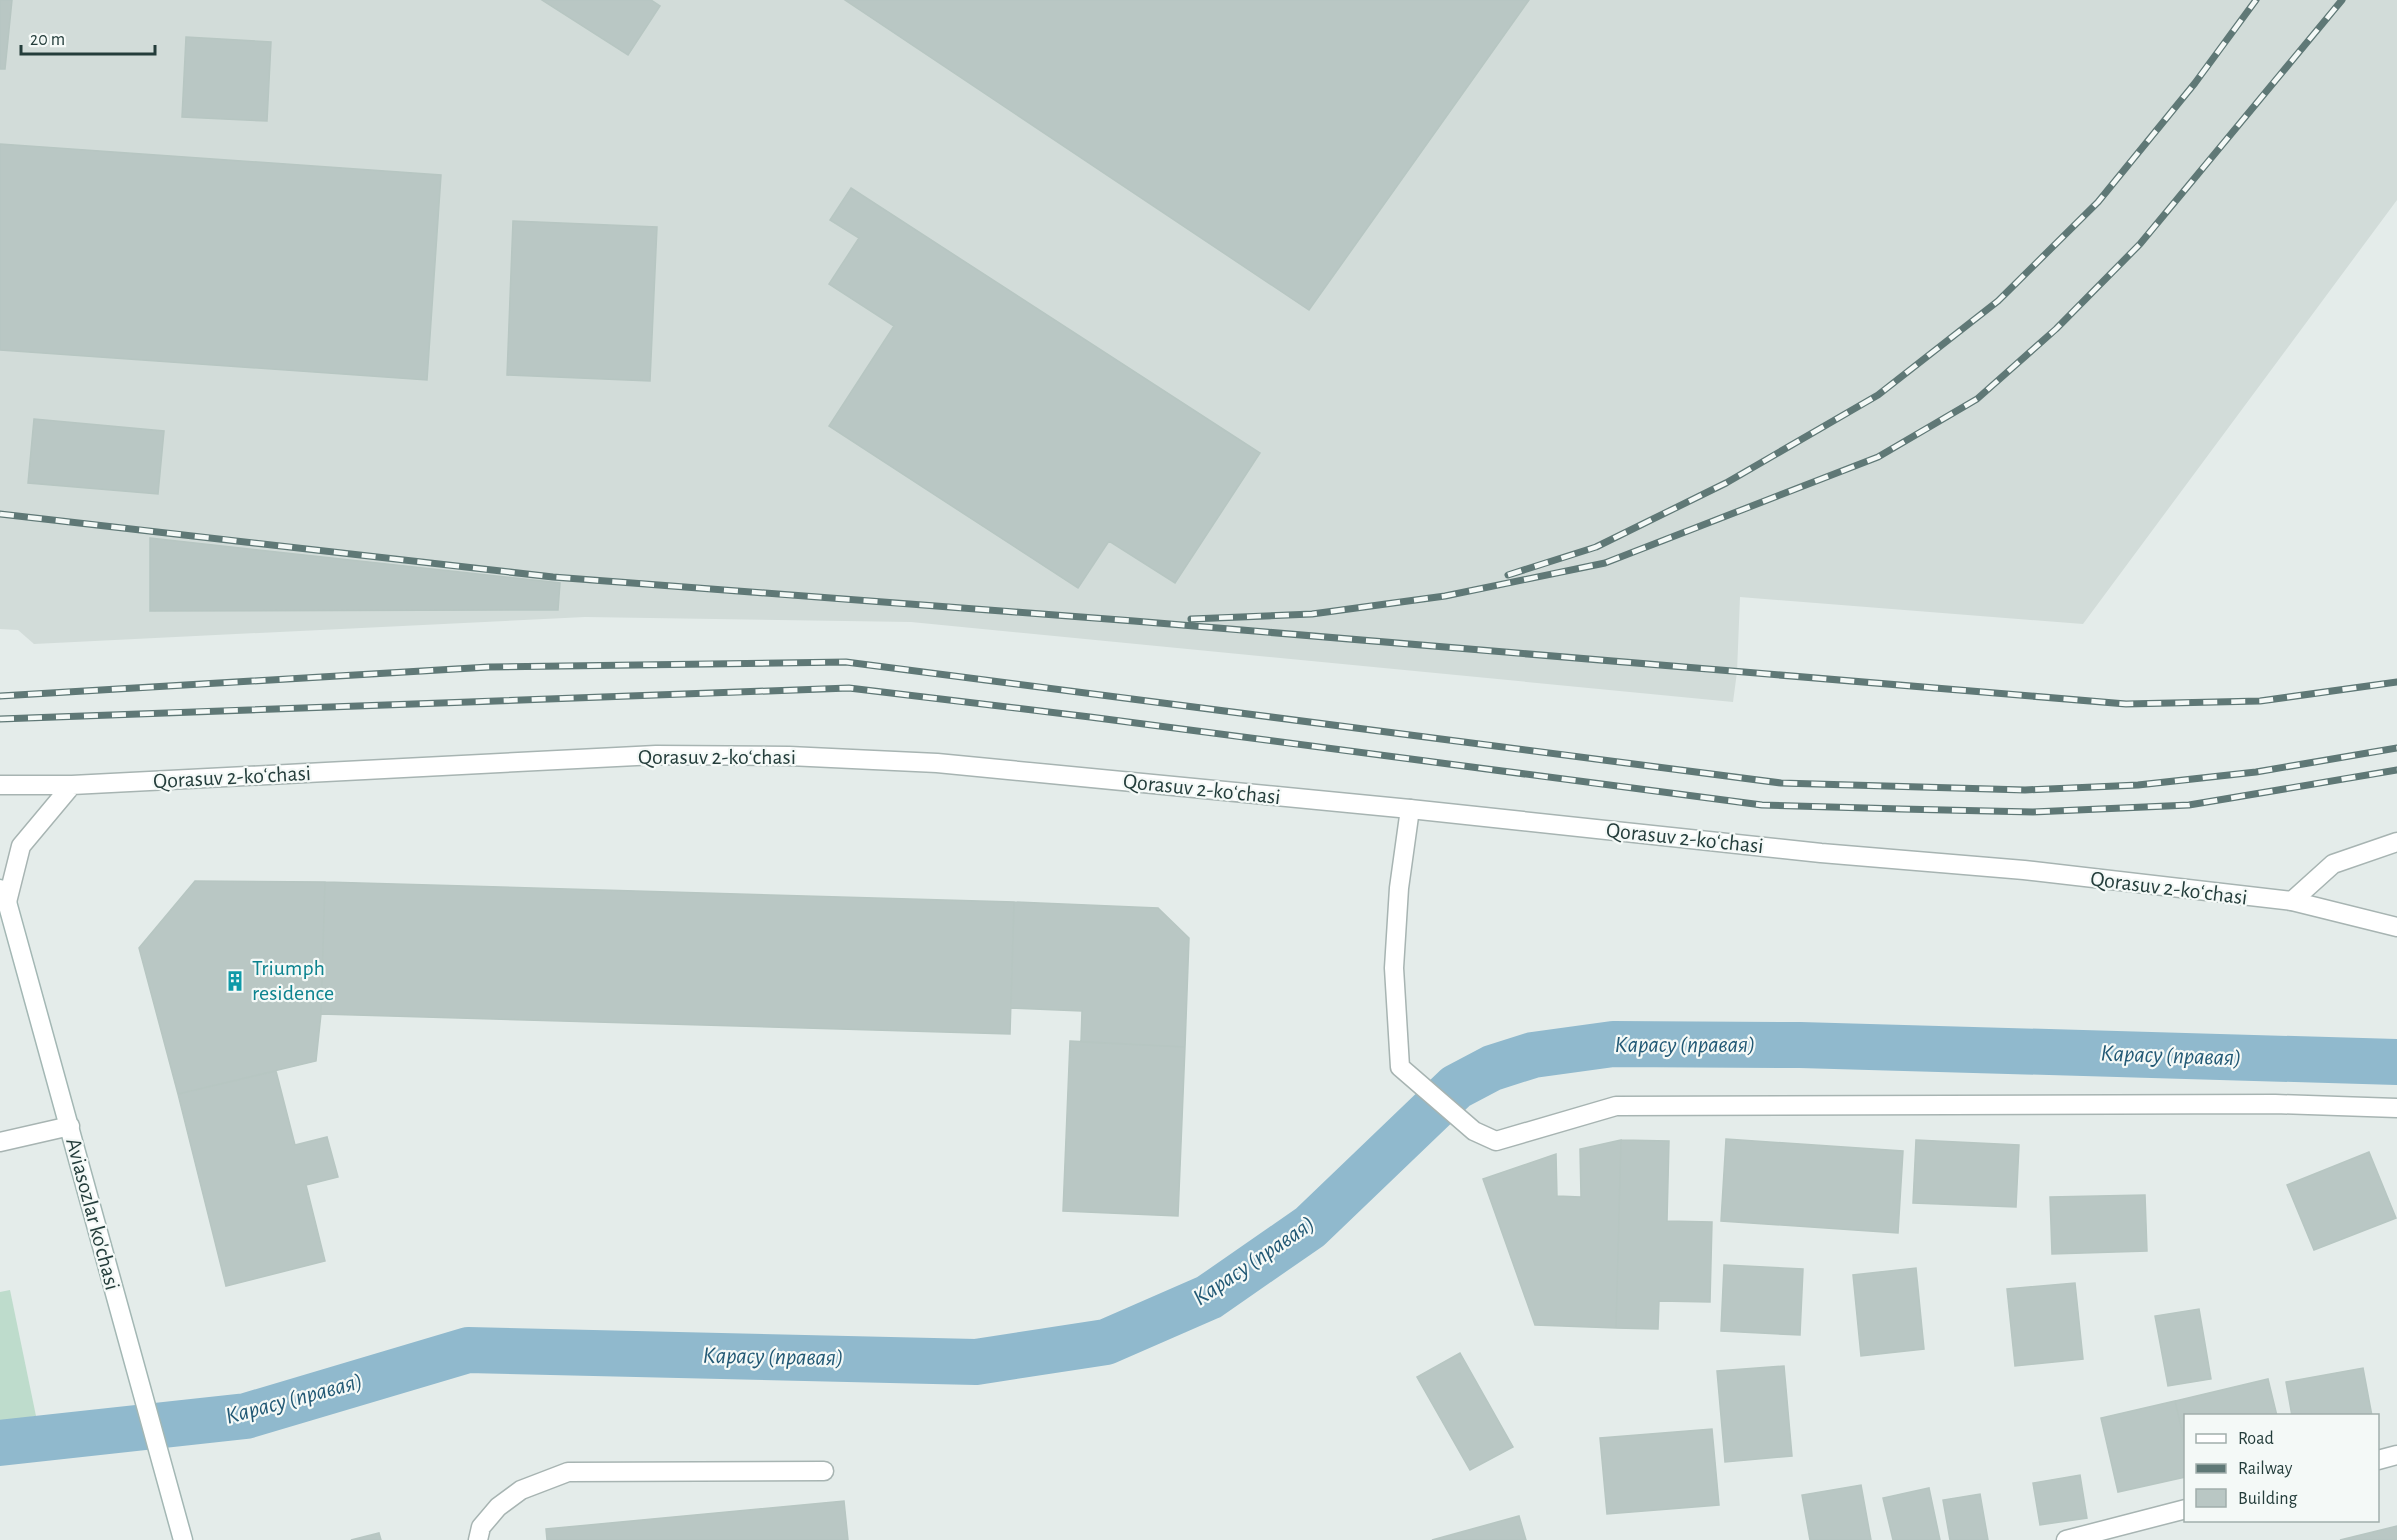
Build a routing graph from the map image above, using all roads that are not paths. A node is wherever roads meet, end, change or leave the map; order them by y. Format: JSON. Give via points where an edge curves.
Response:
{"nodes":[{"id":1,"x":0,"y":785,"type":"edge"},
{"id":2,"x":72,"y":785,"type":"junction"},
{"id":3,"x":1410,"y":809,"type":"junction"},
{"id":4,"x":2397,"y":842,"type":"edge"},
{"id":5,"x":2,"y":899,"type":"edge"},
{"id":6,"x":2292,"y":901,"type":"junction"},
{"id":7,"x":2397,"y":927,"type":"edge"},
{"id":8,"x":2397,"y":1108,"type":"edge"},
{"id":9,"x":70,"y":1126,"type":"junction"},
{"id":10,"x":0,"y":1142,"type":"edge"},
{"id":11,"x":2397,"y":1455,"type":"edge"},
{"id":12,"x":2379,"y":1460,"type":"edge"},
{"id":13,"x":824,"y":1471,"type":"dead end"},
{"id":14,"x":2184,"y":1510,"type":"edge"},
{"id":15,"x":183,"y":1540,"type":"edge"},
{"id":16,"x":478,"y":1540,"type":"edge"},
{"id":17,"x":2067,"y":1540,"type":"edge"}],
"edges":[{"from":1,"to":2,"type":"street","name":"Qorasuv 2-koʻchasi"},
{"from":2,"to":3,"type":"street","name":"Qorasuv 2-koʻchasi","via":[[656,755],[789,756],[937,763]]},
{"from":2,"to":5,"type":"street","via":[[21,846]]},
{"from":3,"to":6,"type":"street","name":"Qorasuv 2-koʻchasi","via":[[1821,853],[2024,870]]},
{"from":3,"to":8,"type":"street","via":[[1394,968],[1401,1067],[1474,1131],[1496,1141],[1616,1106],[2275,1104]]},
{"from":4,"to":6,"type":"street","via":[[2333,864]]},
{"from":5,"to":9,"type":"street","name":"Aviasozlar ko'chasi"},
{"from":6,"to":7,"type":"street","name":"Qorasuv 2-koʻchasi"},
{"from":9,"to":10,"type":"street"},
{"from":9,"to":15,"type":"street","name":"Aviasozlar ko'chasi"},
{"from":11,"to":12,"type":"street"},
{"from":13,"to":16,"type":"street","via":[[568,1472],[521,1491],[498,1508],[481,1527]]},
{"from":14,"to":17,"type":"street"}]}
